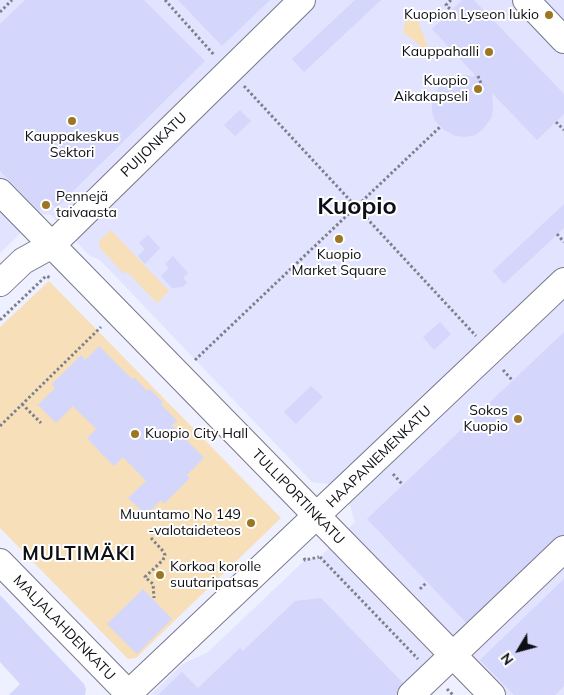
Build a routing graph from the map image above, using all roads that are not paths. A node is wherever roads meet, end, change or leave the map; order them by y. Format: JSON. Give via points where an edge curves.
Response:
{"nodes":[{"id":1,"x":302,"y":0,"type":"edge"},
{"id":2,"x":526,"y":0,"type":"edge"},
{"id":3,"x":559,"y":23,"type":"edge"},
{"id":4,"x":0,"y":192,"type":"edge"},
{"id":5,"x":52,"y":245,"type":"junction"},
{"id":6,"x":564,"y":281,"type":"edge"},
{"id":7,"x":0,"y":283,"type":"edge"},
{"id":8,"x":317,"y":517,"type":"junction"},
{"id":9,"x":564,"y":549,"type":"edge"},
{"id":10,"x":0,"y":562,"type":"edge"},
{"id":11,"x":453,"y":654,"type":"junction"},
{"id":12,"x":128,"y":694,"type":"edge"},
{"id":13,"x":411,"y":695,"type":"edge"},
{"id":14,"x":492,"y":695,"type":"edge"}],
"edges":[{"from":1,"to":5,"type":"street","name":"PUIJONKATU"},
{"from":2,"to":3,"type":"street"},
{"from":4,"to":5,"type":"street","name":"TULLIPORTINKATU"},
{"from":5,"to":7,"type":"street","name":"PUIJONKATU","via":[[23,261]]},
{"from":5,"to":8,"type":"street","name":"TULLIPORTINKATU"},
{"from":6,"to":8,"type":"street","name":"HAAPANIEMENKATU"},
{"from":8,"to":11,"type":"street","name":"TULLIPORTINKATU"},
{"from":8,"to":12,"type":"street","name":"HAAPANIEMENKATU"},
{"from":9,"to":11,"type":"street"},
{"from":10,"to":12,"type":"street","name":"MALJALAHDENKATU"},
{"from":11,"to":13,"type":"street"},
{"from":11,"to":14,"type":"street","name":"TULLIPORTINKATU"}]}
